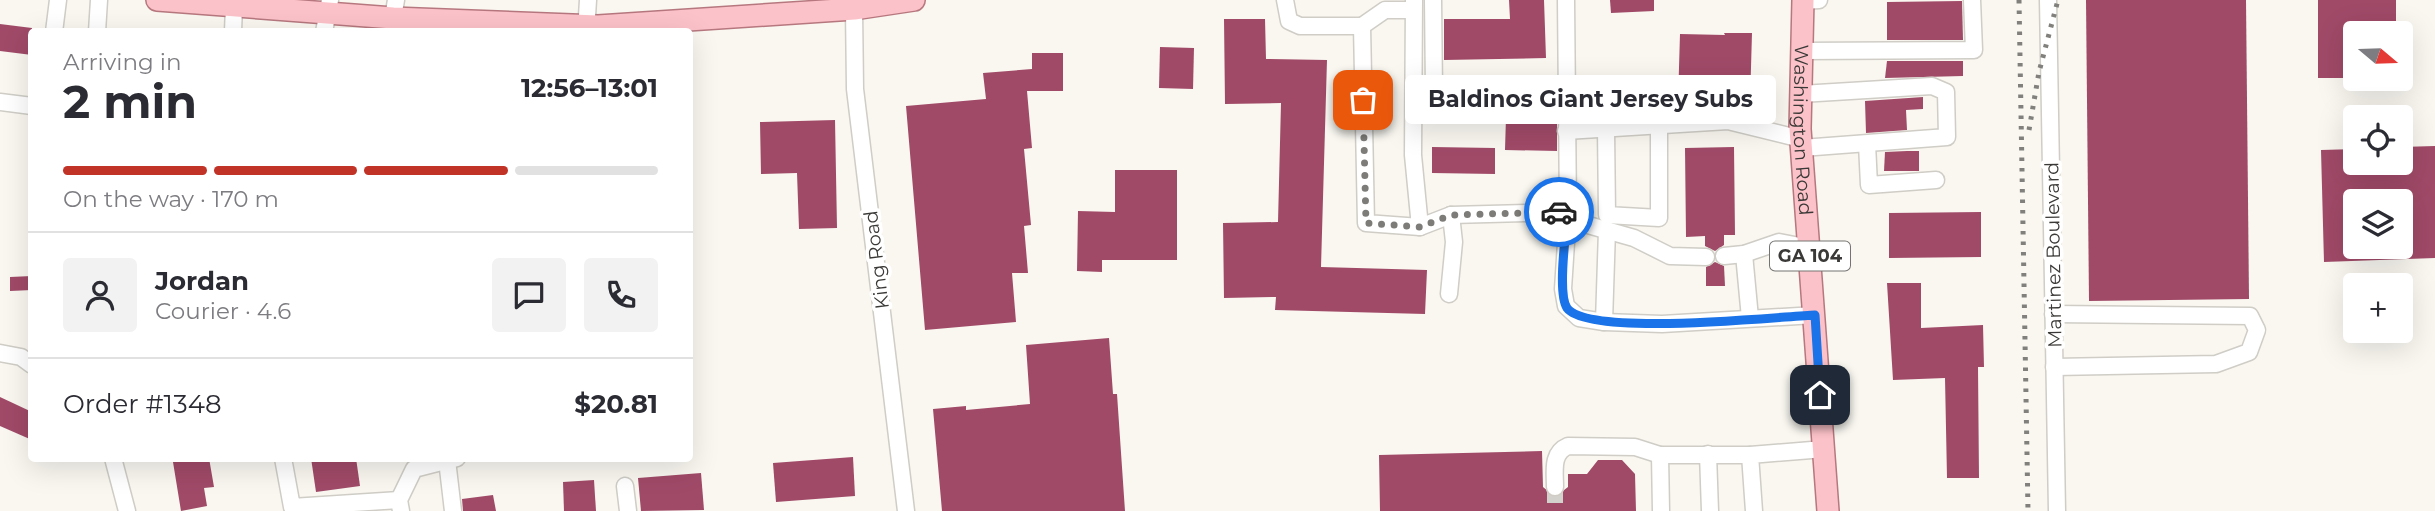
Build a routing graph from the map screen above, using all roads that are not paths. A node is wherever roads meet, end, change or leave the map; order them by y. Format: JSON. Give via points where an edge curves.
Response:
{"nodes":[{"id":1,"x":58,"y":0,"type":"edge"},
{"id":2,"x":99,"y":0,"type":"edge"},
{"id":3,"x":157,"y":0,"type":"edge"},
{"id":4,"x":588,"y":0,"type":"edge"},
{"id":5,"x":914,"y":0,"type":"edge"},
{"id":6,"x":1285,"y":0,"type":"edge"},
{"id":7,"x":1433,"y":0,"type":"edge"},
{"id":8,"x":1566,"y":0,"type":"edge"},
{"id":9,"x":1803,"y":0,"type":"edge"},
{"id":10,"x":1819,"y":0,"type":"edge"},
{"id":11,"x":1972,"y":0,"type":"edge"},
{"id":12,"x":2048,"y":0,"type":"edge"},
{"id":13,"x":1414,"y":5,"type":"edge"},
{"id":14,"x":234,"y":6,"type":"junction"},
{"id":15,"x":810,"y":6,"type":"edge"},
{"id":16,"x":395,"y":9,"type":"edge"},
{"id":17,"x":854,"y":9,"type":"junction"},
{"id":18,"x":327,"y":15,"type":"edge"},
{"id":19,"x":438,"y":26,"type":"edge"},
{"id":20,"x":1362,"y":26,"type":"junction"},
{"id":21,"x":54,"y":28,"type":"edge"},
{"id":22,"x":97,"y":28,"type":"edge"},
{"id":23,"x":233,"y":28,"type":"edge"},
{"id":24,"x":537,"y":28,"type":"edge"},
{"id":25,"x":586,"y":28,"type":"edge"},
{"id":26,"x":596,"y":28,"type":"edge"},
{"id":27,"x":1802,"y":51,"type":"junction"},
{"id":28,"x":1566,"y":90,"type":"junction"},
{"id":29,"x":1801,"y":94,"type":"junction"},
{"id":30,"x":0,"y":102,"type":"edge"},
{"id":31,"x":28,"y":106,"type":"edge"},
{"id":32,"x":1659,"y":125,"type":"junction"},
{"id":33,"x":1606,"y":129,"type":"junction"},
{"id":34,"x":1566,"y":131,"type":"junction"},
{"id":35,"x":1801,"y":143,"type":"junction"},
{"id":36,"x":1867,"y":144,"type":"junction"},
{"id":37,"x":1936,"y":180,"type":"dead end"},
{"id":38,"x":1451,"y":215,"type":"junction"},
{"id":39,"x":1567,"y":216,"type":"junction"},
{"id":40,"x":1420,"y":227,"type":"junction"},
{"id":41,"x":1607,"y":230,"type":"junction"},
{"id":42,"x":1810,"y":248,"type":"junction"},
{"id":43,"x":1744,"y":254,"type":"junction"},
{"id":44,"x":1724,"y":256,"type":"dead end"},
{"id":45,"x":1706,"y":257,"type":"dead end"},
{"id":46,"x":1449,"y":294,"type":"dead end"},
{"id":47,"x":2053,"y":314,"type":"junction"},
{"id":48,"x":1815,"y":315,"type":"junction"},
{"id":49,"x":1750,"y":318,"type":"junction"},
{"id":50,"x":1604,"y":322,"type":"junction"},
{"id":51,"x":0,"y":354,"type":"edge"},
{"id":52,"x":28,"y":362,"type":"edge"},
{"id":53,"x":2054,"y":367,"type":"junction"},
{"id":54,"x":1824,"y":449,"type":"junction"},
{"id":55,"x":1708,"y":454,"type":"junction"},
{"id":56,"x":1660,"y":455,"type":"junction"},
{"id":57,"x":1750,"y":455,"type":"junction"},
{"id":58,"x":114,"y":462,"type":"edge"},
{"id":59,"x":284,"y":462,"type":"edge"},
{"id":60,"x":441,"y":462,"type":"edge"},
{"id":61,"x":452,"y":462,"type":"edge"},
{"id":62,"x":625,"y":486,"type":"dead end"},
{"id":63,"x":1555,"y":487,"type":"tunnel mouth"},
{"id":64,"x":400,"y":506,"type":"edge"},
{"id":65,"x":127,"y":511,"type":"edge"},
{"id":66,"x":453,"y":511,"type":"edge"},
{"id":67,"x":628,"y":511,"type":"edge"},
{"id":68,"x":906,"y":511,"type":"edge"},
{"id":69,"x":1661,"y":511,"type":"edge"},
{"id":70,"x":1710,"y":511,"type":"edge"},
{"id":71,"x":1754,"y":511,"type":"edge"},
{"id":72,"x":1828,"y":511,"type":"edge"},
{"id":73,"x":2057,"y":511,"type":"edge"}],
"edges":[{"from":1,"to":21,"type":"street"},
{"from":2,"to":22,"type":"street"},
{"from":3,"to":14,"type":"main road"},
{"from":4,"to":25,"type":"street"},
{"from":5,"to":17,"type":"main road"},
{"from":6,"to":20,"type":"street","via":[[1289,21],[1300,26]]},
{"from":7,"to":28,"type":"street","via":[[1434,91]]},
{"from":8,"to":28,"type":"street"},
{"from":9,"to":10,"type":"street"},
{"from":9,"to":27,"type":"main road","name":"Washington Road","number":"GA 104"},
{"from":11,"to":27,"type":"street","via":[[1974,50]]},
{"from":12,"to":47,"type":"street","name":"Martinez Boulevard"},
{"from":13,"to":20,"type":"street","via":[[1385,10]]},
{"from":13,"to":40,"type":"street","via":[[1413,155]]},
{"from":14,"to":18,"type":"main road"},
{"from":14,"to":23,"type":"street"},
{"from":15,"to":17,"type":"main road"},
{"from":15,"to":26,"type":"main road"},
{"from":16,"to":18,"type":"main road"},
{"from":16,"to":19,"type":"main road"},
{"from":17,"to":68,"type":"street","name":"King Road","via":[[855,89]]},
{"from":19,"to":24,"type":"main road"},
{"from":20,"to":40,"type":"street","via":[[1366,223]]},
{"from":27,"to":29,"type":"main road","name":"Washington Road","number":"GA 104"},
{"from":28,"to":34,"type":"street"},
{"from":29,"to":35,"type":"main road","name":"Washington Road","number":"GA 104"},
{"from":29,"to":36,"type":"street","via":[[1932,86],[1947,92],[1947,137]]},
{"from":30,"to":31,"type":"street"},
{"from":32,"to":33,"type":"street"},
{"from":32,"to":33,"type":"street","via":[[1659,218],[1607,215]]},
{"from":32,"to":35,"type":"street","via":[[1728,121]]},
{"from":33,"to":34,"type":"street"},
{"from":34,"to":39,"type":"street"},
{"from":35,"to":36,"type":"street"},
{"from":35,"to":42,"type":"main road","name":"Washington Road","number":"GA 104"},
{"from":36,"to":37,"type":"street","via":[[1869,185]]},
{"from":38,"to":39,"type":"street"},
{"from":38,"to":40,"type":"street"},
{"from":38,"to":46,"type":"street","via":[[1454,243]]},
{"from":39,"to":41,"type":"street"},
{"from":39,"to":50,"type":"street","via":[[1566,306],[1579,318]]},
{"from":41,"to":45,"type":"street","via":[[1670,256]]},
{"from":41,"to":50,"type":"street"},
{"from":42,"to":43,"type":"street","via":[[1779,242]]},
{"from":42,"to":48,"type":"main road","name":"Washington Road","number":"GA 104"},
{"from":43,"to":44,"type":"street"},
{"from":43,"to":49,"type":"street"},
{"from":47,"to":53,"type":"street","name":"Martinez Boulevard"},
{"from":47,"to":53,"type":"street","via":[[2250,316],[2257,330],[2249,352],[2216,364]]},
{"from":48,"to":49,"type":"street"},
{"from":48,"to":54,"type":"main road","name":"Washington Road","number":"GA 104"},
{"from":49,"to":50,"type":"street","via":[[1661,324]]},
{"from":51,"to":52,"type":"street"},
{"from":53,"to":73,"type":"street","name":"Martinez Boulevard"},
{"from":54,"to":57,"type":"street"},
{"from":54,"to":72,"type":"main road","name":"Washington Road","number":"GA 104"},
{"from":55,"to":56,"type":"street"},
{"from":55,"to":57,"type":"street"},
{"from":55,"to":70,"type":"street"},
{"from":56,"to":63,"type":"street","via":[[1635,447],[1568,446],[1555,458]]},
{"from":56,"to":69,"type":"street"},
{"from":57,"to":71,"type":"street"},
{"from":58,"to":65,"type":"street"},
{"from":59,"to":64,"type":"street","via":[[292,507]]},
{"from":60,"to":64,"type":"street","via":[[414,469]]},
{"from":61,"to":66,"type":"street"},
{"from":62,"to":67,"type":"street"}]}
